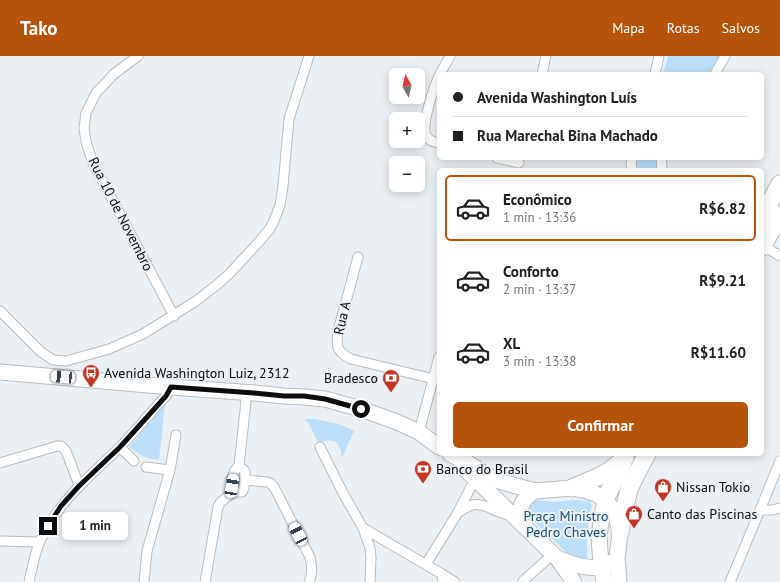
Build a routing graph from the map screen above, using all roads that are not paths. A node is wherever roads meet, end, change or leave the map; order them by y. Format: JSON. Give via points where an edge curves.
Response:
{"nodes":[{"id":1,"x":138,"y":56,"type":"edge"},
{"id":2,"x":309,"y":56,"type":"edge"},
{"id":3,"x":450,"y":56,"type":"edge"},
{"id":4,"x":546,"y":56,"type":"edge"},
{"id":5,"x":659,"y":56,"type":"edge"},
{"id":6,"x":725,"y":56,"type":"edge"},
{"id":7,"x":442,"y":72,"type":"edge"},
{"id":8,"x":542,"y":72,"type":"edge"},
{"id":9,"x":655,"y":72,"type":"edge"},
{"id":10,"x":716,"y":72,"type":"edge"},
{"id":11,"x":437,"y":82,"type":"edge"},
{"id":12,"x":437,"y":142,"type":"edge"},
{"id":13,"x":504,"y":160,"type":"edge"},
{"id":14,"x":519,"y":164,"type":"edge"},
{"id":15,"x":780,"y":184,"type":"edge"},
{"id":16,"x":764,"y":213,"type":"edge"},
{"id":17,"x":780,"y":215,"type":"edge"},
{"id":18,"x":764,"y":243,"type":"edge"},
{"id":19,"x":764,"y":247,"type":"edge"},
{"id":20,"x":780,"y":256,"type":"edge"},
{"id":21,"x":358,"y":257,"type":"dead end"},
{"id":22,"x":0,"y":311,"type":"edge"},
{"id":23,"x":174,"y":316,"type":"junction"},
{"id":24,"x":437,"y":366,"type":"edge"},
{"id":25,"x":0,"y":372,"type":"edge"},
{"id":26,"x":434,"y":379,"type":"junction"},
{"id":27,"x":171,"y":387,"type":"junction"},
{"id":28,"x":247,"y":392,"type":"junction"},
{"id":29,"x":419,"y":432,"type":"junction"},
{"id":30,"x":176,"y":435,"type":"dead end"},
{"id":31,"x":320,"y":446,"type":"dead end"},
{"id":32,"x":437,"y":446,"type":"edge"},
{"id":33,"x":120,"y":447,"type":"junction"},
{"id":34,"x":451,"y":456,"type":"edge"},
{"id":35,"x":453,"y":456,"type":"edge"},
{"id":36,"x":626,"y":456,"type":"edge"},
{"id":37,"x":646,"y":456,"type":"edge"},
{"id":38,"x":134,"y":461,"type":"dead end"},
{"id":39,"x":780,"y":461,"type":"edge"},
{"id":40,"x":0,"y":463,"type":"edge"},
{"id":41,"x":239,"y":466,"type":"junction"},
{"id":42,"x":146,"y":467,"type":"dead end"},
{"id":43,"x":170,"y":470,"type":"junction"},
{"id":44,"x":475,"y":479,"type":"junction"},
{"id":45,"x":244,"y":480,"type":"junction"},
{"id":46,"x":79,"y":486,"type":"junction"},
{"id":47,"x":572,"y":488,"type":"junction"},
{"id":48,"x":536,"y":491,"type":"junction"},
{"id":49,"x":233,"y":492,"type":"junction"},
{"id":50,"x":605,"y":500,"type":"junction"},
{"id":51,"x":780,"y":508,"type":"edge"},
{"id":52,"x":760,"y":510,"type":"junction"},
{"id":53,"x":457,"y":514,"type":"junction"},
{"id":54,"x":518,"y":521,"type":"junction"},
{"id":55,"x":363,"y":528,"type":"junction"},
{"id":56,"x":620,"y":533,"type":"junction"},
{"id":57,"x":0,"y":541,"type":"edge"},
{"id":58,"x":40,"y":542,"type":"junction"},
{"id":59,"x":555,"y":556,"type":"junction"},
{"id":60,"x":617,"y":558,"type":"junction"},
{"id":61,"x":426,"y":564,"type":"junction"},
{"id":62,"x":602,"y":567,"type":"junction"},
{"id":63,"x":443,"y":578,"type":"edge"},
{"id":64,"x":29,"y":582,"type":"edge"},
{"id":65,"x":144,"y":582,"type":"edge"},
{"id":66,"x":205,"y":582,"type":"edge"},
{"id":67,"x":309,"y":582,"type":"edge"},
{"id":68,"x":370,"y":582,"type":"edge"},
{"id":69,"x":455,"y":582,"type":"edge"},
{"id":70,"x":522,"y":582,"type":"edge"},
{"id":71,"x":574,"y":582,"type":"edge"},
{"id":72,"x":604,"y":582,"type":"edge"},
{"id":73,"x":619,"y":582,"type":"edge"},
{"id":74,"x":730,"y":582,"type":"edge"}],
"edges":[{"from":1,"to":23,"type":"street","name":"Rua 10 de Novembro","via":[[114,74],[96,93],[86,113],[84,128],[93,163]]},
{"from":2,"to":23,"type":"street","via":[[289,119],[283,186],[274,221],[258,244],[230,273]]},
{"from":3,"to":7,"type":"street"},
{"from":4,"to":8,"type":"street"},
{"from":5,"to":9,"type":"street"},
{"from":6,"to":10,"type":"street"},
{"from":11,"to":12,"type":"street","via":[[424,130],[429,140]]},
{"from":13,"to":14,"type":"street"},
{"from":15,"to":16,"type":"highway"},
{"from":17,"to":18,"type":"highway"},
{"from":19,"to":20,"type":"street"},
{"from":21,"to":26,"type":"street","name":"Rua A","via":[[338,331],[337,343],[340,352],[351,360]]},
{"from":22,"to":23,"type":"street","via":[[41,352],[59,361],[109,349],[144,334]]},
{"from":24,"to":26,"type":"street"},
{"from":25,"to":27,"type":"main road"},
{"from":26,"to":29,"type":"street"},
{"from":27,"to":28,"type":"main road"},
{"from":27,"to":33,"type":"street","via":[[166,396]]},
{"from":28,"to":29,"type":"main road","via":[[304,396],[339,402]]},
{"from":28,"to":41,"type":"street"},
{"from":29,"to":32,"type":"main road"},
{"from":30,"to":43,"type":"street"},
{"from":31,"to":55,"type":"street"},
{"from":33,"to":38,"type":"street"},
{"from":33,"to":46,"type":"street"},
{"from":34,"to":44,"type":"main road"},
{"from":35,"to":48,"type":"main road","via":[[493,479]]},
{"from":36,"to":47,"type":"highway","via":[[604,474]]},
{"from":36,"to":50,"type":"highway"},
{"from":37,"to":56,"type":"highway","via":[[630,488]]},
{"from":39,"to":52,"type":"street"},
{"from":40,"to":46,"type":"street","via":[[61,446],[66,451]]},
{"from":41,"to":45,"type":"street","via":[[245,472]]},
{"from":41,"to":49,"type":"street","via":[[234,472],[231,488]]},
{"from":42,"to":43,"type":"street"},
{"from":43,"to":65,"type":"street","via":[[147,551]]},
{"from":44,"to":53,"type":"street"},
{"from":44,"to":54,"type":"main road"},
{"from":45,"to":49,"type":"street","via":[[242,492]]},
{"from":45,"to":67,"type":"street","via":[[267,482],[274,487],[310,556],[312,576]]},
{"from":46,"to":58,"type":"street","via":[[61,506]]},
{"from":47,"to":48,"type":"main road"},
{"from":47,"to":50,"type":"main road","via":[[587,490]]},
{"from":48,"to":54,"type":"main road","via":[[524,501]]},
{"from":49,"to":66,"type":"street","via":[[218,507]]},
{"from":50,"to":56,"type":"main road","via":[[616,515]]},
{"from":50,"to":62,"type":"main road","via":[[599,535]]},
{"from":51,"to":52,"type":"street"},
{"from":52,"to":74,"type":"street"},
{"from":53,"to":54,"type":"street","via":[[476,504]]},
{"from":53,"to":61,"type":"street"},
{"from":54,"to":59,"type":"main road"},
{"from":55,"to":61,"type":"street"},
{"from":55,"to":68,"type":"street","via":[[370,548]]},
{"from":56,"to":60,"type":"main road"},
{"from":57,"to":58,"type":"street"},
{"from":58,"to":64,"type":"street"},
{"from":59,"to":62,"type":"main road","via":[[578,566]]},
{"from":59,"to":70,"type":"street"},
{"from":59,"to":71,"type":"main road"},
{"from":60,"to":62,"type":"main road"},
{"from":60,"to":73,"type":"main road"},
{"from":61,"to":63,"type":"street"},
{"from":62,"to":72,"type":"main road"},
{"from":63,"to":69,"type":"street"}]}
